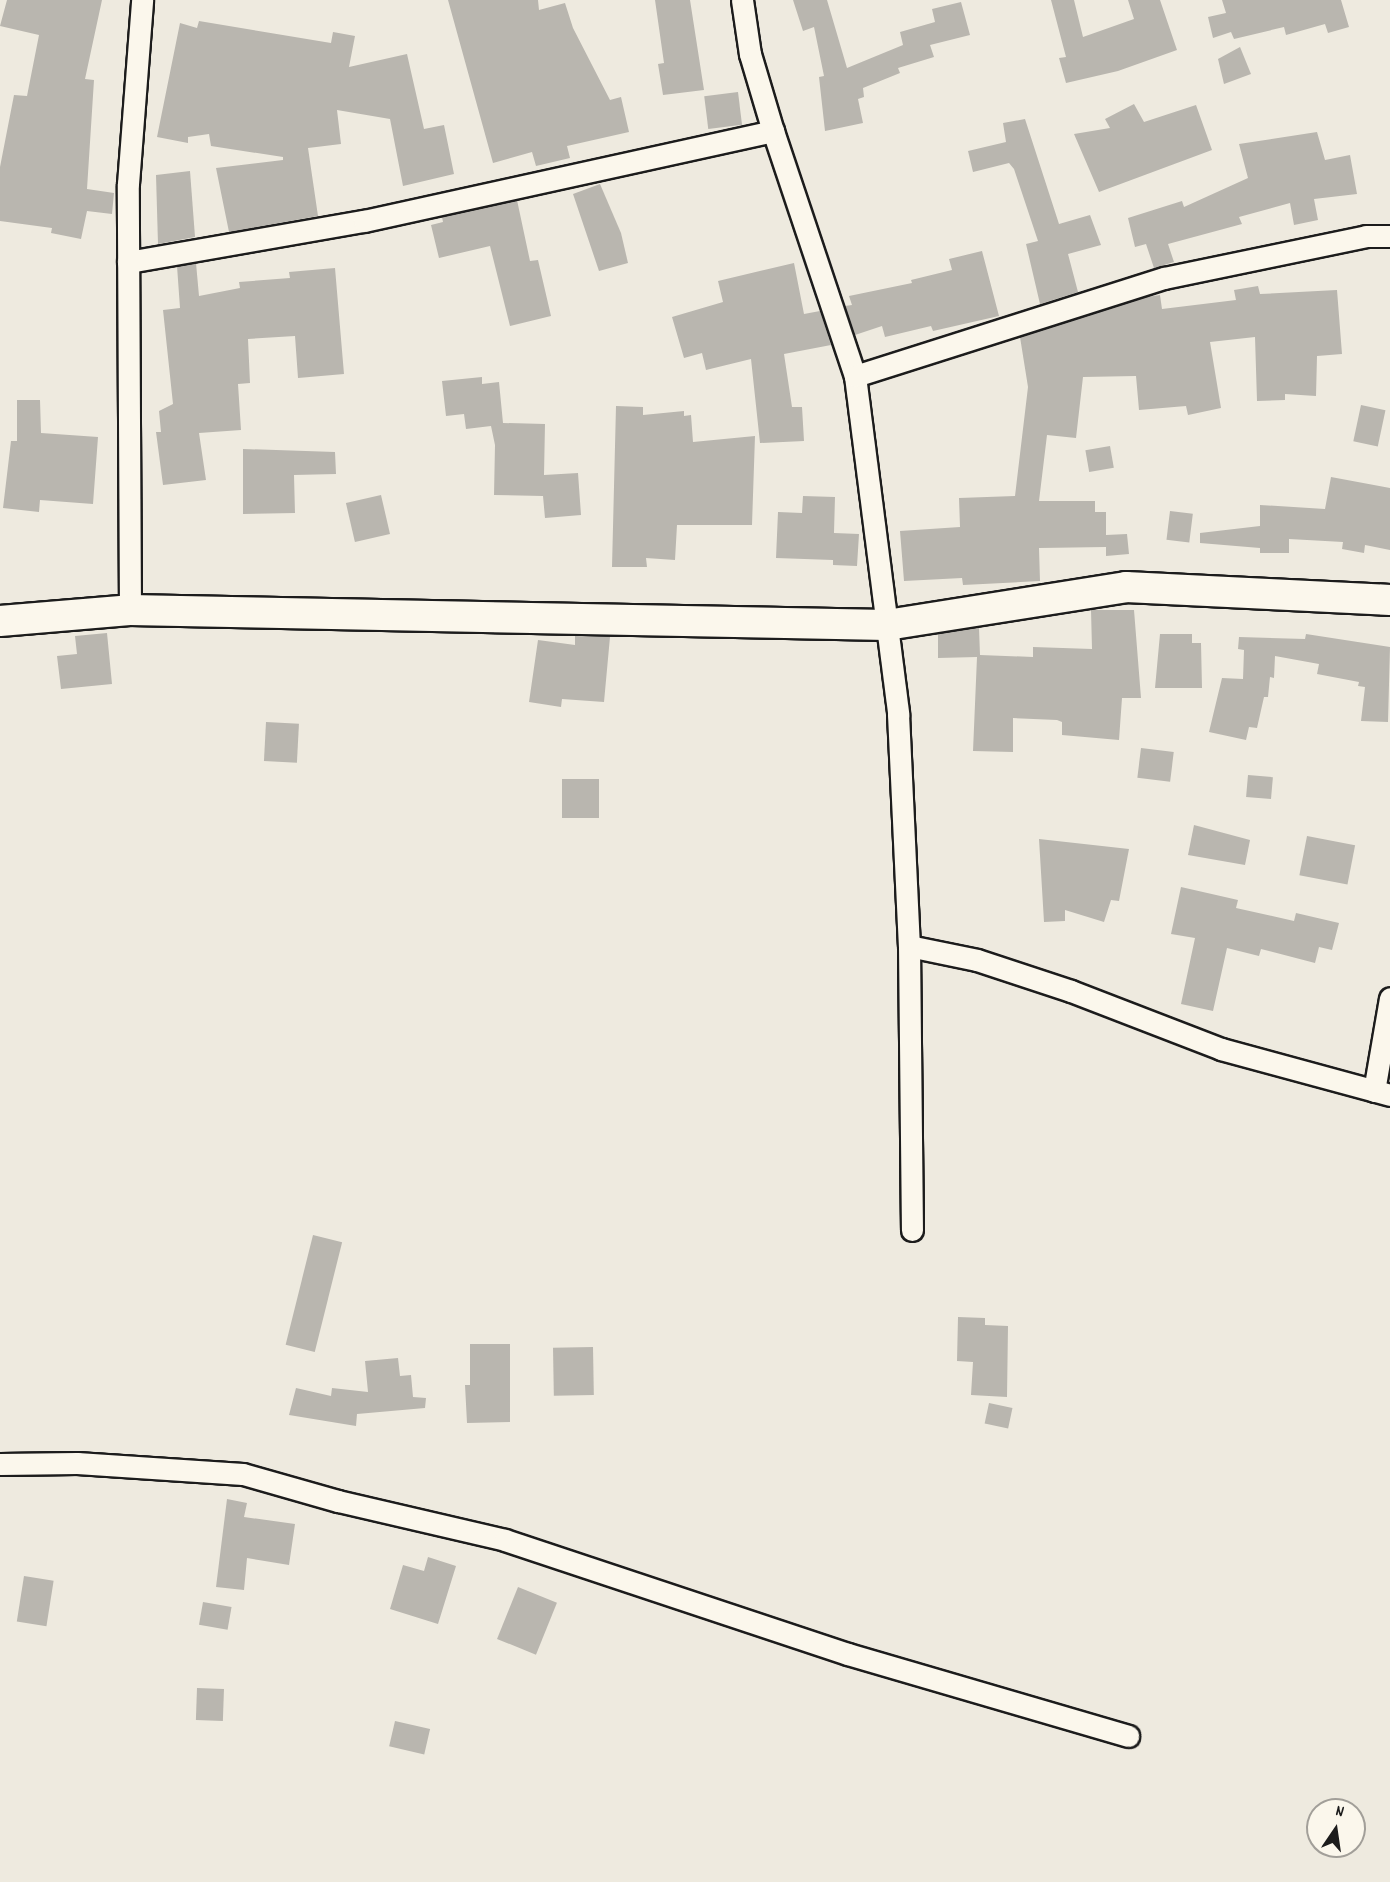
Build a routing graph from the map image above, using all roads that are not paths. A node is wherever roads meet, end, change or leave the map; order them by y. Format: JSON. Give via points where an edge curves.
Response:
{"nodes":[{"id":1,"x":142,"y":0,"type":"edge"},
{"id":2,"x":742,"y":0,"type":"edge"},
{"id":3,"x":773,"y":131,"type":"junction"},
{"id":4,"x":1390,"y":236,"type":"edge"},
{"id":5,"x":128,"y":262,"type":"junction"},
{"id":6,"x":855,"y":376,"type":"junction"},
{"id":7,"x":1390,"y":600,"type":"edge"},
{"id":8,"x":130,"y":610,"type":"junction"},
{"id":9,"x":0,"y":621,"type":"edge"},
{"id":10,"x":887,"y":626,"type":"junction"},
{"id":11,"x":909,"y":946,"type":"junction"},
{"id":12,"x":1390,"y":998,"type":"edge"},
{"id":13,"x":1382,"y":1093,"type":"edge"},
{"id":14,"x":912,"y":1230,"type":"dead end"},
{"id":15,"x":0,"y":1464,"type":"edge"},
{"id":16,"x":1128,"y":1736,"type":"dead end"}],
"edges":[{"from":1,"to":5,"type":"street","via":[[130,120]]},
{"from":2,"to":3,"type":"street","via":[[750,54]]},
{"from":3,"to":5,"type":"street","via":[[364,221]]},
{"from":3,"to":6,"type":"street"},
{"from":4,"to":6,"type":"street","via":[[1366,236],[1164,278]]},
{"from":5,"to":8,"type":"street"},
{"from":6,"to":10,"type":"street"},
{"from":7,"to":10,"type":"main road","via":[[1126,587]]},
{"from":8,"to":9,"type":"main road"},
{"from":8,"to":10,"type":"main road"},
{"from":10,"to":11,"type":"street","via":[[898,714]]},
{"from":11,"to":13,"type":"street","via":[[977,960],[1071,991],[1221,1049]]},
{"from":11,"to":14,"type":"street"},
{"from":12,"to":13,"type":"street"},
{"from":15,"to":16,"type":"street","via":[[77,1463],[243,1474],[505,1540],[848,1654]]}]}
